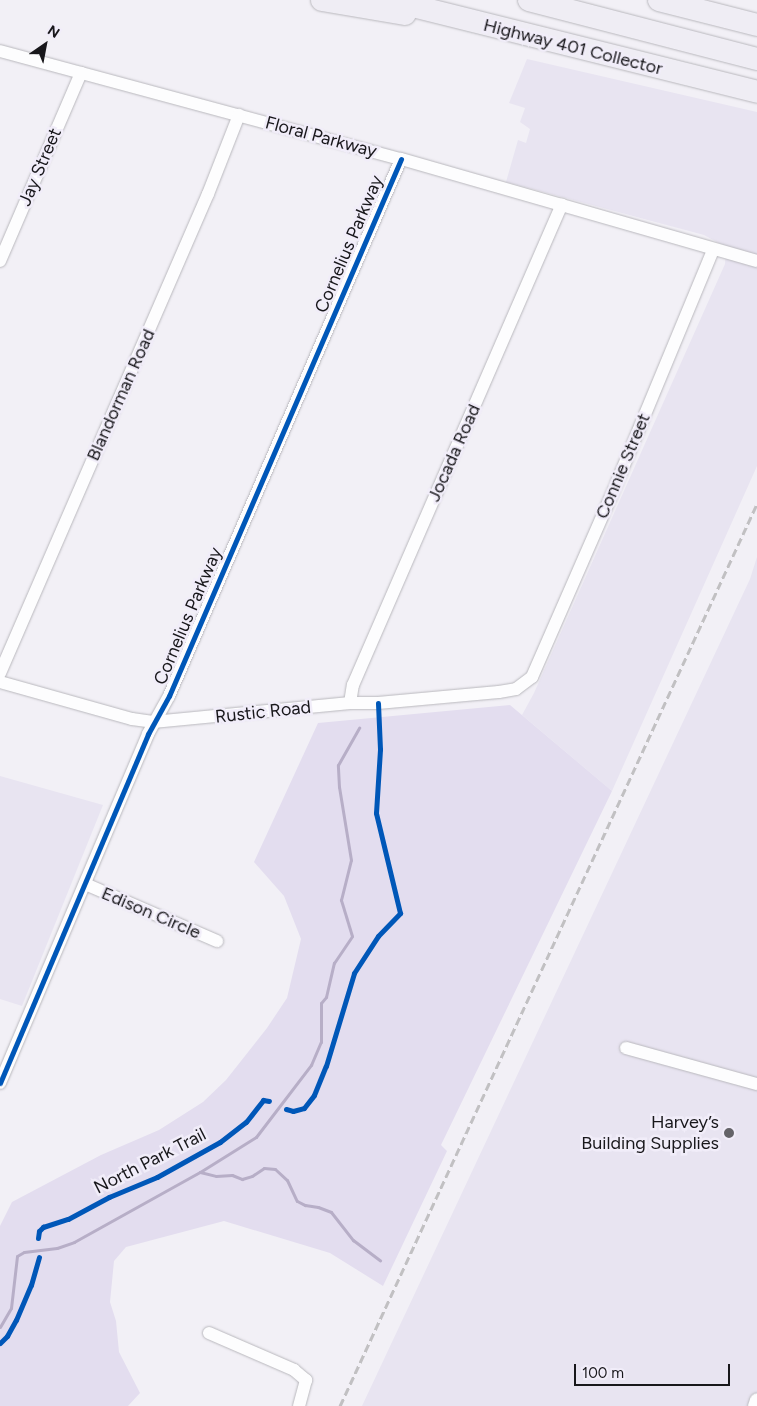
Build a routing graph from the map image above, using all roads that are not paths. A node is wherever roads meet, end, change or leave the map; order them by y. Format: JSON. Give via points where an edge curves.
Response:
{"nodes":[{"id":1,"x":322,"y":0,"type":"edge"},
{"id":2,"x":389,"y":0,"type":"edge"},
{"id":3,"x":529,"y":0,"type":"edge"},
{"id":4,"x":659,"y":0,"type":"edge"},
{"id":5,"x":757,"y":25,"type":"edge"},
{"id":6,"x":511,"y":32,"type":"junction"},
{"id":7,"x":0,"y":51,"type":"edge"},
{"id":8,"x":757,"y":59,"type":"edge"},
{"id":9,"x":81,"y":73,"type":"junction"},
{"id":10,"x":757,"y":92,"type":"edge"},
{"id":11,"x":239,"y":115,"type":"junction"},
{"id":12,"x":401,"y":159,"type":"junction"},
{"id":13,"x":562,"y":204,"type":"junction"},
{"id":14,"x":713,"y":250,"type":"junction"},
{"id":15,"x":0,"y":260,"type":"edge"},
{"id":16,"x":757,"y":261,"type":"edge"},
{"id":17,"x":0,"y":673,"type":"edge"},
{"id":18,"x":528,"y":681,"type":"joint"},
{"id":19,"x":0,"y":682,"type":"edge"},
{"id":20,"x":350,"y":703,"type":"junction"},
{"id":21,"x":153,"y":722,"type":"junction"},
{"id":22,"x":85,"y":884,"type":"junction"},
{"id":23,"x":218,"y":941,"type":"dead end"},
{"id":24,"x":626,"y":1048,"type":"dead end"},
{"id":25,"x":0,"y":1083,"type":"edge"},
{"id":26,"x":757,"y":1084,"type":"edge"},
{"id":27,"x":209,"y":1333,"type":"dead end"},
{"id":28,"x":757,"y":1400,"type":"edge"},
{"id":29,"x":299,"y":1406,"type":"edge"},
{"id":30,"x":754,"y":1406,"type":"edge"}],
"edges":[{"from":1,"to":6,"type":"highway"},
{"from":2,"to":6,"type":"highway","name":"Highway 401 Collector"},
{"from":3,"to":8,"type":"highway"},
{"from":4,"to":5,"type":"highway"},
{"from":6,"to":10,"type":"highway","name":"Highway 401 Collector"},
{"from":7,"to":9,"type":"street","name":"Floral Parkway"},
{"from":9,"to":11,"type":"street","name":"Floral Parkway"},
{"from":9,"to":15,"type":"street","name":"Jay Street"},
{"from":11,"to":12,"type":"street","name":"Floral Parkway"},
{"from":11,"to":17,"type":"street","name":"Blandorman Road","via":[[208,194]]},
{"from":12,"to":13,"type":"street","name":"Floral Parkway"},
{"from":12,"to":21,"type":"street","name":"Cornelius Parkway","via":[[169,696]]},
{"from":13,"to":14,"type":"street","name":"Floral Parkway"},
{"from":13,"to":20,"type":"street","name":"Jocada Road","via":[[353,684]]},
{"from":14,"to":16,"type":"street","name":"Floral Parkway"},
{"from":14,"to":18,"type":"street","name":"Connie Street","via":[[617,482]]},
{"from":18,"to":20,"type":"street","name":"Rustic Road","via":[[516,689],[499,692]]},
{"from":19,"to":21,"type":"street","name":"Rustic Road"},
{"from":20,"to":21,"type":"street","name":"Rustic Road"},
{"from":21,"to":22,"type":"street","name":"Cornelius Parkway"},
{"from":22,"to":23,"type":"street","name":"Edison Circle"},
{"from":22,"to":25,"type":"street","name":"Cornelius Parkway"},
{"from":24,"to":26,"type":"street"},
{"from":27,"to":29,"type":"street","via":[[294,1370],[306,1380]]},
{"from":28,"to":30,"type":"street"}]}
